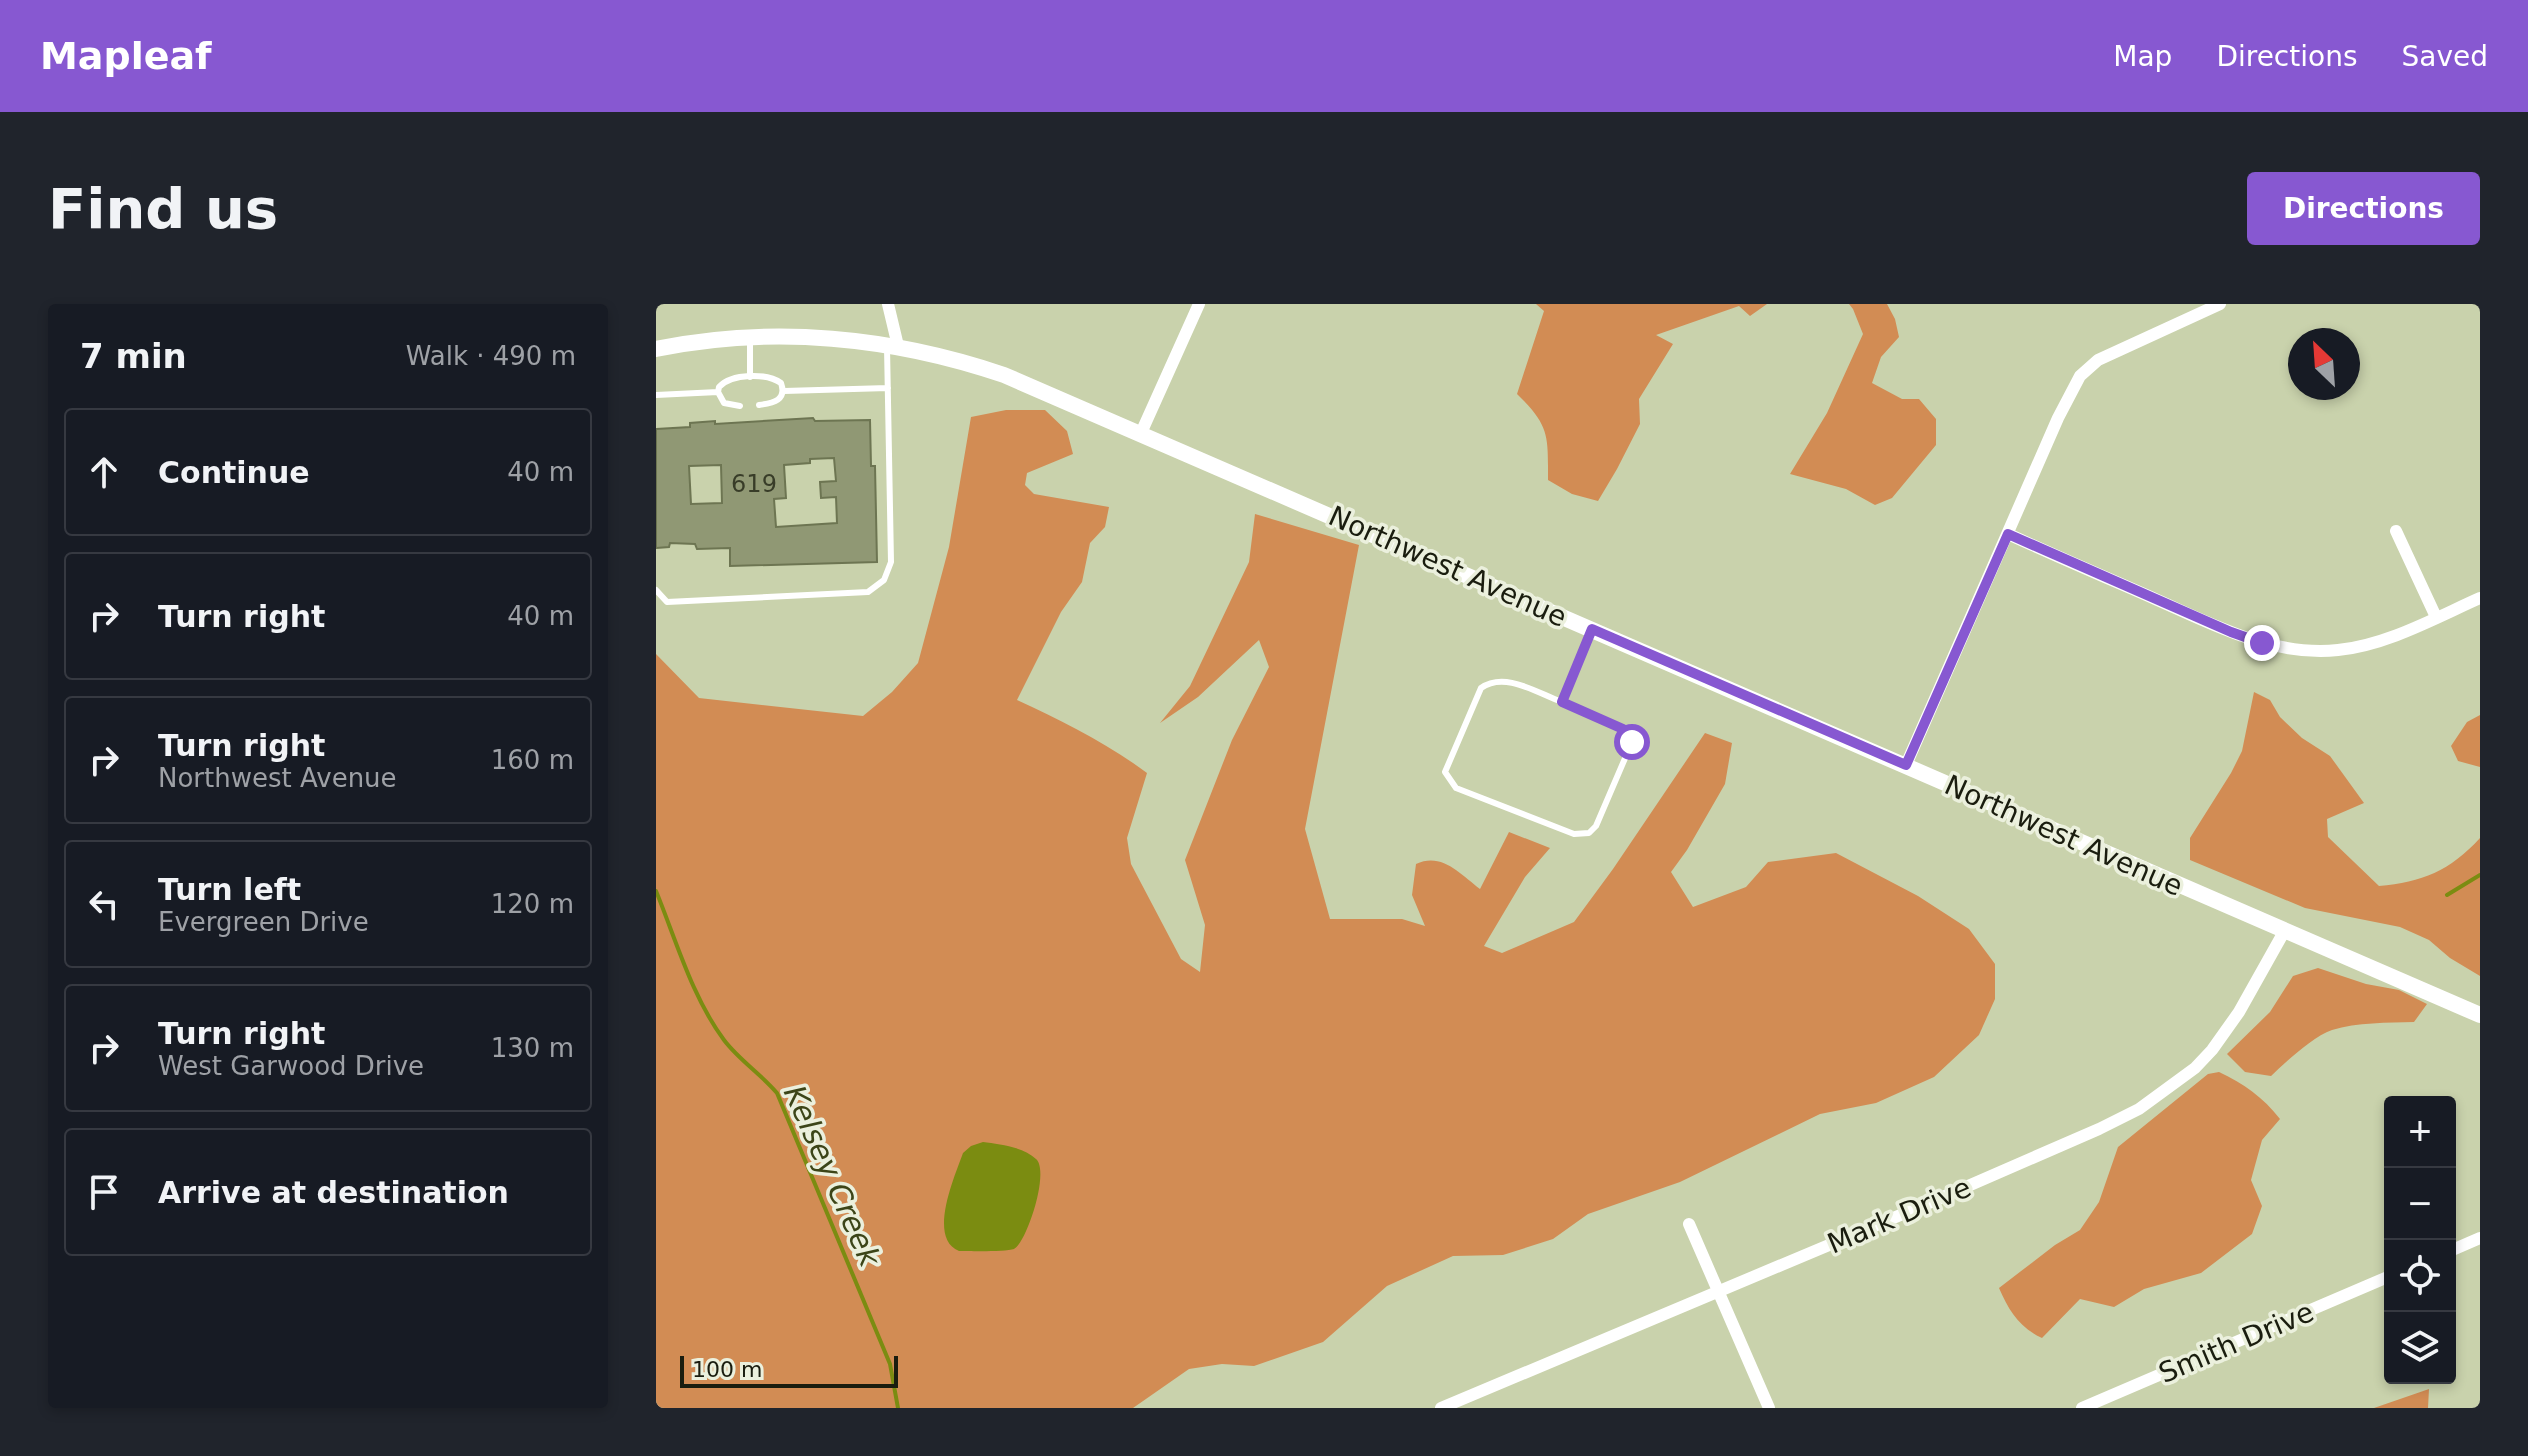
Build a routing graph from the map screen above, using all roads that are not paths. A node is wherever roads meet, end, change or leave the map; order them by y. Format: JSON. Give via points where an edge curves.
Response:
{"nodes":[{"id":1,"x":888,"y":304,"type":"edge"},
{"id":2,"x":1199,"y":304,"type":"edge"},
{"id":3,"x":2220,"y":304,"type":"edge"},
{"id":4,"x":750,"y":337,"type":"junction"},
{"id":5,"x":892,"y":345,"type":"junction"},
{"id":6,"x":656,"y":349,"type":"edge"},
{"id":7,"x":750,"y":377,"type":"junction"},
{"id":8,"x":888,"y":388,"type":"junction"},
{"id":9,"x":784,"y":391,"type":"junction"},
{"id":10,"x":718,"y":392,"type":"junction"},
{"id":11,"x":656,"y":395,"type":"edge"},
{"id":12,"x":759,"y":405,"type":"dead end"},
{"id":13,"x":740,"y":406,"type":"dead end"},
{"id":14,"x":1141,"y":433,"type":"junction"},
{"id":15,"x":2396,"y":531,"type":"dead end"},
{"id":16,"x":2008,"y":534,"type":"junction"},
{"id":17,"x":656,"y":590,"type":"edge"},
{"id":18,"x":2480,"y":598,"type":"edge"},
{"id":19,"x":2436,"y":617,"type":"junction"},
{"id":20,"x":1592,"y":629,"type":"junction"},
{"id":21,"x":1562,"y":702,"type":"junction"},
{"id":22,"x":1906,"y":765,"type":"junction"},
{"id":23,"x":2285,"y":930,"type":"junction"},
{"id":24,"x":2480,"y":1015,"type":"edge"},
{"id":25,"x":1689,"y":1224,"type":"dead end"},
{"id":26,"x":2480,"y":1238,"type":"edge"},
{"id":27,"x":2456,"y":1248,"type":"edge"},
{"id":28,"x":2384,"y":1279,"type":"edge"},
{"id":29,"x":1719,"y":1292,"type":"junction"},
{"id":30,"x":1441,"y":1408,"type":"edge"},
{"id":31,"x":1769,"y":1408,"type":"edge"},
{"id":32,"x":2082,"y":1408,"type":"edge"}],
"edges":[{"from":1,"to":5,"type":"street"},
{"from":2,"to":14,"type":"street"},
{"from":3,"to":16,"type":"street","via":[[2107,354],[2080,376]]},
{"from":4,"to":5,"type":"street","name":"Northwest Avenue"},
{"from":4,"to":6,"type":"street","name":"Northwest Avenue"},
{"from":4,"to":7,"type":"lane"},
{"from":5,"to":8,"type":"lane"},
{"from":5,"to":14,"type":"street","name":"Northwest Avenue","via":[[1004,375]]},
{"from":7,"to":9,"type":"lane","via":[[774,378]]},
{"from":7,"to":10,"type":"lane","via":[[724,382]]},
{"from":8,"to":9,"type":"lane"},
{"from":8,"to":17,"type":"lane","via":[[891,562],[884,580],[868,592],[667,602]]},
{"from":9,"to":12,"type":"lane","via":[[776,402]]},
{"from":10,"to":11,"type":"lane"},
{"from":10,"to":13,"type":"lane","via":[[724,403]]},
{"from":14,"to":20,"type":"street","name":"Northwest Avenue"},
{"from":15,"to":19,"type":"street"},
{"from":16,"to":19,"type":"street","via":[[2231,632],[2291,650],[2363,646]]},
{"from":16,"to":22,"type":"street"},
{"from":18,"to":19,"type":"street"},
{"from":20,"to":21,"type":"lane"},
{"from":20,"to":22,"type":"street","name":"Northwest Avenue"},
{"from":21,"to":21,"type":"lane","via":[[1503,679],[1481,688],[1445,772],[1449,780],[1456,788],[1559,828],[1589,833],[1632,742],[1623,729]]},
{"from":22,"to":23,"type":"street","name":"Northwest Avenue"},
{"from":23,"to":24,"type":"street","name":"Northwest Avenue"},
{"from":23,"to":29,"type":"street","name":"Mark Drive","via":[[2212,1050],[2139,1109]]},
{"from":25,"to":29,"type":"street"},
{"from":26,"to":27,"type":"street"},
{"from":28,"to":32,"type":"street","name":"Smith Drive"},
{"from":29,"to":30,"type":"street","name":"Mark Drive"},
{"from":29,"to":31,"type":"street"}]}
